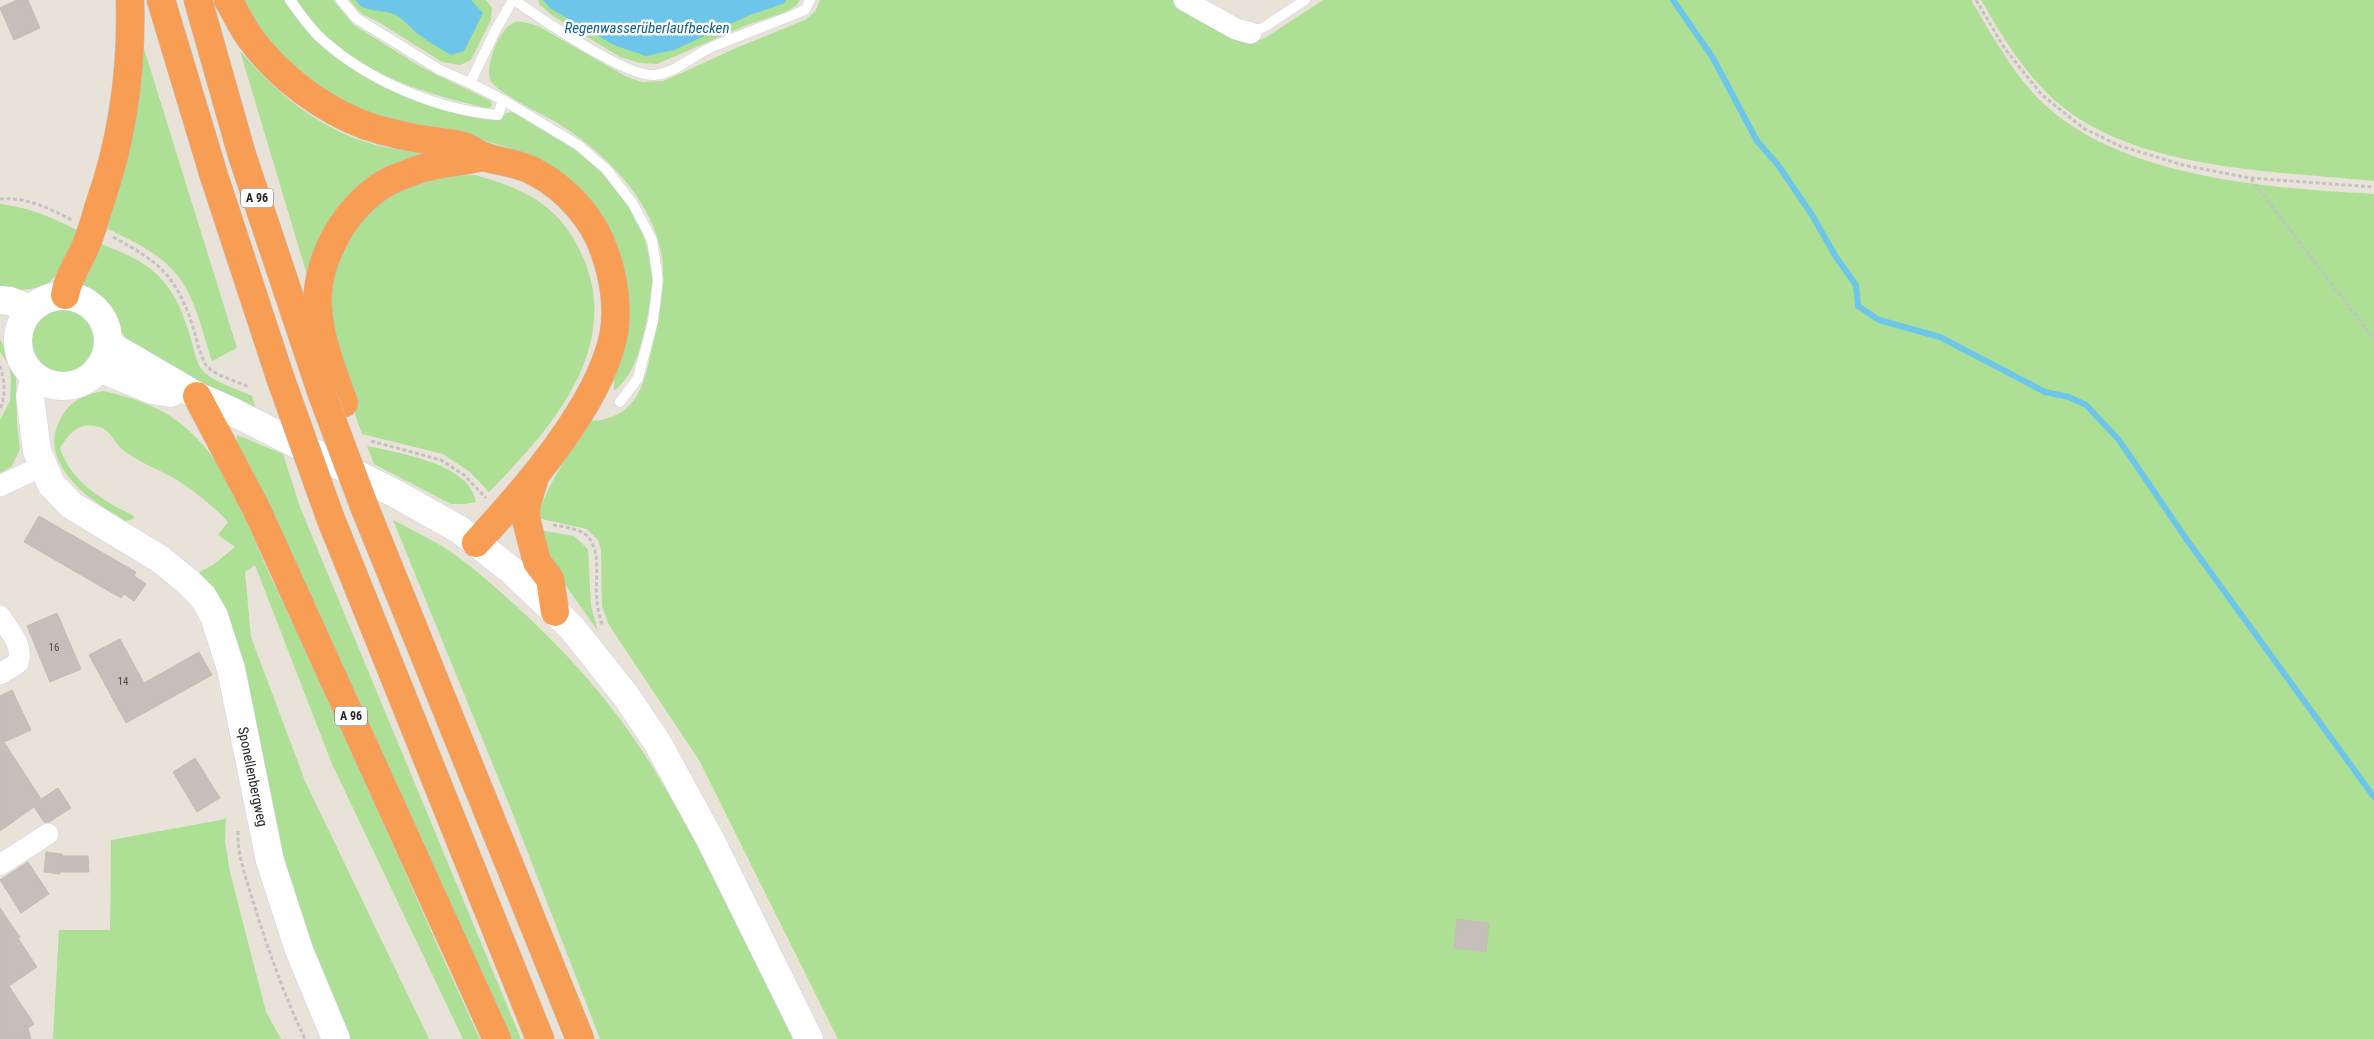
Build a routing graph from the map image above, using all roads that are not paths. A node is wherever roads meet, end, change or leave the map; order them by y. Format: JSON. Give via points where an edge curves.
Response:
{"nodes":[{"id":1,"x":130,"y":0,"type":"edge"},
{"id":2,"x":161,"y":0,"type":"edge"},
{"id":3,"x":198,"y":0,"type":"edge"},
{"id":4,"x":228,"y":0,"type":"edge"},
{"id":5,"x":290,"y":0,"type":"edge"},
{"id":6,"x":341,"y":0,"type":"edge"},
{"id":7,"x":514,"y":0,"type":"edge"},
{"id":8,"x":810,"y":0,"type":"edge"},
{"id":9,"x":1184,"y":0,"type":"edge"},
{"id":10,"x":1305,"y":0,"type":"edge"},
{"id":11,"x":1251,"y":33,"type":"joint"},
{"id":12,"x":470,"y":83,"type":"junction"},
{"id":13,"x":503,"y":100,"type":"junction"},
{"id":14,"x":484,"y":156,"type":"junction"},
{"id":15,"x":65,"y":295,"type":"junction"},
{"id":16,"x":0,"y":300,"type":"edge"},
{"id":17,"x":30,"y":309,"type":"junction"},
{"id":18,"x":9,"y":330,"type":"edge"},
{"id":19,"x":104,"y":356,"type":"junction"},
{"id":20,"x":35,"y":377,"type":"junction"},
{"id":21,"x":64,"y":385,"type":"junction"},
{"id":22,"x":197,"y":396,"type":"junction"},
{"id":23,"x":333,"y":399,"type":"junction"},
{"id":24,"x":620,"y":402,"type":"dead end"},
{"id":25,"x":36,"y":438,"type":"junction"},
{"id":26,"x":42,"y":466,"type":"junction"},
{"id":27,"x":536,"y":474,"type":"junction"},
{"id":28,"x":0,"y":486,"type":"edge"},
{"id":29,"x":476,"y":543,"type":"junction"},
{"id":30,"x":555,"y":612,"type":"junction"},
{"id":31,"x":0,"y":616,"type":"edge"},
{"id":32,"x":0,"y":674,"type":"edge"},
{"id":33,"x":48,"y":834,"type":"dead end"},
{"id":34,"x":0,"y":865,"type":"edge"},
{"id":35,"x":336,"y":1039,"type":"edge"},
{"id":36,"x":497,"y":1039,"type":"edge"},
{"id":37,"x":540,"y":1039,"type":"edge"},
{"id":38,"x":580,"y":1039,"type":"edge"},
{"id":39,"x":809,"y":1039,"type":"edge"}],
"edges":[{"from":1,"to":15,"type":"highway","via":[[131,43],[122,125],[109,178],[85,248],[67,282]]},
{"from":2,"to":37,"type":"highway","number":"A 96","bridge":true,"via":[[214,176],[330,517]]},
{"from":3,"to":23,"type":"highway","number":"A 96","via":[[242,155]]},
{"from":4,"to":14,"type":"highway","via":[[251,39],[275,66],[326,106],[368,126],[464,146]]},
{"from":5,"to":13,"type":"lane","via":[[324,41],[383,82],[478,113],[498,115]]},
{"from":6,"to":12,"type":"lane","via":[[356,18],[440,70]]},
{"from":7,"to":8,"type":"lane","via":[[615,62],[642,74],[654,75],[805,10]]},
{"from":7,"to":12,"type":"lane"},
{"from":9,"to":11,"type":"street","via":[[1236,29]]},
{"from":10,"to":11,"type":"lane"},
{"from":12,"to":13,"type":"lane"},
{"from":13,"to":24,"type":"lane","via":[[578,145],[606,169],[633,204],[652,240],[658,280],[652,321],[638,378]]},
{"from":14,"to":23,"type":"highway","via":[[463,163],[429,166],[393,179],[374,191],[339,229],[328,252],[318,306]]},
{"from":14,"to":27,"type":"highway","via":[[534,171],[555,185],[581,210],[600,238],[611,268],[615,300],[614,336],[604,366],[590,394]]},
{"from":15,"to":17,"type":"street","via":[[50,297]]},
{"from":15,"to":19,"type":"street","via":[[94,307],[103,320]]},
{"from":16,"to":17,"type":"street"},
{"from":17,"to":18,"type":"street","via":[[21,323]]},
{"from":18,"to":20,"type":"street","via":[[24,364]]},
{"from":19,"to":21,"type":"street","via":[[80,382]]},
{"from":19,"to":22,"type":"street"},
{"from":20,"to":21,"type":"street"},
{"from":20,"to":25,"type":"street","name":"Sponellenbergweg","via":[[30,396]]},
{"from":21,"to":25,"type":"street","via":[[41,422]]},
{"from":22,"to":29,"type":"street","via":[[396,494],[460,530]]},
{"from":22,"to":36,"type":"highway","number":"A 96","via":[[256,508]]},
{"from":23,"to":38,"type":"highway","via":[[366,465],[364,506],[375,537]]},
{"from":25,"to":26,"type":"street","name":"Sponellenbergweg"},
{"from":26,"to":28,"type":"street"},
{"from":26,"to":35,"type":"street","name":"Sponellenbergweg","via":[[51,484],[71,505],[160,559],[188,581],[214,616],[231,669],[270,861],[299,950]]},
{"from":27,"to":29,"type":"highway"},
{"from":27,"to":30,"type":"highway","via":[[526,506],[526,519],[537,562],[550,579]]},
{"from":29,"to":30,"type":"street","via":[[512,571]]},
{"from":30,"to":39,"type":"street","via":[[572,628],[626,696],[657,742],[711,841]]},
{"from":31,"to":32,"type":"street","via":[[19,646],[21,655],[18,663]]},
{"from":33,"to":34,"type":"street"}]}
